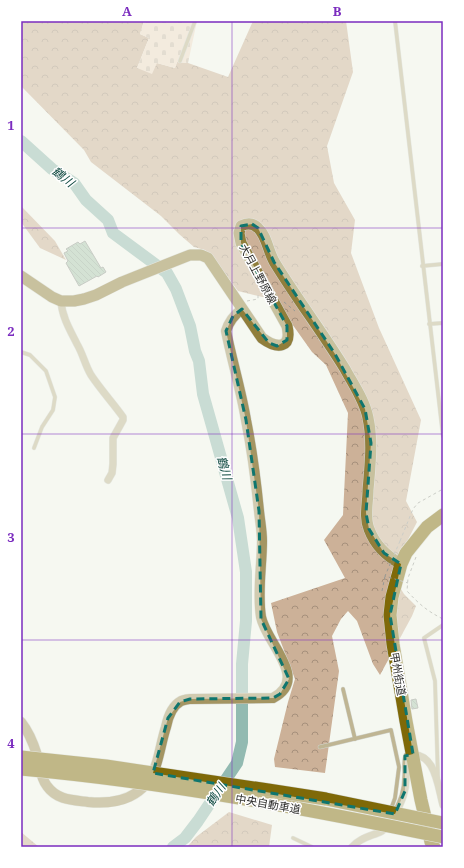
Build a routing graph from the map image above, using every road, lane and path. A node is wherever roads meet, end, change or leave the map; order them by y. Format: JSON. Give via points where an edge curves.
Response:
{"nodes":[{"id":1,"x":195,"y":21,"type":"edge"},
{"id":2,"x":395,"y":21,"type":"edge"},
{"id":3,"x":180,"y":61,"type":"dead end"},
{"id":4,"x":443,"y":264,"type":"edge"},
{"id":5,"x":422,"y":266,"type":"junction"},
{"id":6,"x":21,"y":276,"type":"edge"},
{"id":7,"x":258,"y":293,"type":"dead end"},
{"id":8,"x":61,"y":301,"type":"junction"},
{"id":9,"x":240,"y":306,"type":"junction"},
{"id":10,"x":443,"y":323,"type":"edge"},
{"id":11,"x":429,"y":324,"type":"junction"},
{"id":12,"x":21,"y":352,"type":"edge"},
{"id":13,"x":443,"y":436,"type":"edge"},
{"id":14,"x":34,"y":448,"type":"dead end"},
{"id":15,"x":108,"y":480,"type":"dead end"},
{"id":16,"x":443,"y":489,"type":"edge"},
{"id":17,"x":443,"y":514,"type":"edge"},
{"id":18,"x":418,"y":551,"type":"dead end"},
{"id":19,"x":401,"y":564,"type":"junction"},
{"id":20,"x":385,"y":576,"type":"junction"},
{"id":21,"x":408,"y":583,"type":"junction"},
{"id":22,"x":382,"y":591,"type":"dead end"},
{"id":23,"x":443,"y":619,"type":"edge"},
{"id":24,"x":443,"y":625,"type":"edge"},
{"id":25,"x":343,"y":689,"type":"dead end"},
{"id":26,"x":21,"y":722,"type":"edge"},
{"id":27,"x":355,"y":738,"type":"junction"},
{"id":28,"x":320,"y":747,"type":"dead end"},
{"id":29,"x":413,"y":754,"type":"junction"},
{"id":30,"x":21,"y":757,"type":"edge"},
{"id":31,"x":21,"y":770,"type":"edge"},
{"id":32,"x":437,"y":781,"type":"junction"},
{"id":33,"x":443,"y":805,"type":"edge"},
{"id":34,"x":389,"y":816,"type":"dead end"},
{"id":35,"x":443,"y":823,"type":"edge"},
{"id":36,"x":443,"y":837,"type":"edge"},
{"id":37,"x":293,"y":838,"type":"dead end"},
{"id":38,"x":312,"y":847,"type":"edge"},
{"id":39,"x":352,"y":847,"type":"edge"},
{"id":40,"x":434,"y":847,"type":"edge"}],
"edges":[{"from":1,"to":3,"type":"lane"},
{"from":2,"to":5,"type":"lane"},
{"from":4,"to":5,"type":"lane"},
{"from":5,"to":11,"type":"lane"},
{"from":6,"to":8,"type":"main road"},
{"from":7,"to":9,"type":"path","via":[[258,299]]},
{"from":8,"to":9,"type":"main road","name":"大月上野原線","via":[[84,299],[190,255],[201,255],[208,258]]},
{"from":8,"to":15,"type":"street","via":[[66,323],[86,365],[123,417],[113,438],[112,473]]},
{"from":9,"to":19,"type":"main road","name":"大月上野原線","via":[[262,338],[278,346],[288,340],[287,326],[241,243],[241,226],[252,224],[258,228],[274,262],[350,378],[365,409],[371,443],[366,513],[369,529],[384,553]]},
{"from":9,"to":26,"type":"street","via":[[228,323],[226,331],[246,420],[259,510],[262,540],[262,619],[264,628],[286,667],[286,688],[272,698],[190,698],[180,702],[168,718],[156,766],[150,779],[129,798],[108,803],[68,800],[53,793],[46,786],[33,742]]},
{"from":10,"to":11,"type":"lane"},
{"from":11,"to":13,"type":"lane"},
{"from":12,"to":14,"type":"lane","via":[[30,355],[46,371],[55,396],[53,410],[42,427]]},
{"from":16,"to":20,"type":"path","bridge":true,"via":[[418,503],[413,509]]},
{"from":17,"to":19,"type":"highway","name":"甲州街道","via":[[415,540]]},
{"from":18,"to":21,"type":"path"},
{"from":19,"to":29,"type":"highway","name":"甲州街道","via":[[390,615]]},
{"from":20,"to":21,"type":"path","bridge":true},
{"from":20,"to":22,"type":"path"},
{"from":21,"to":23,"type":"path","via":[[407,591],[419,604]]},
{"from":24,"to":32,"type":"lane","via":[[424,638],[435,681],[439,774]]},
{"from":25,"to":27,"type":"lane"},
{"from":27,"to":28,"type":"lane"},
{"from":27,"to":34,"type":"lane","via":[[390,730],[399,767],[395,798]]},
{"from":29,"to":32,"type":"street","via":[[428,761]]},
{"from":29,"to":39,"type":"street","via":[[407,756],[405,761],[404,796],[387,826]]},
{"from":29,"to":40,"type":"highway","name":"甲州街道","via":[[421,800]]},
{"from":30,"to":35,"type":"highway","name":"中央自動車道","bridge":true,"via":[[106,766],[326,799]]},
{"from":31,"to":36,"type":"highway","name":"中央自動車道","bridge":true,"via":[[123,781],[232,797]]},
{"from":32,"to":33,"type":"street"},
{"from":37,"to":38,"type":"lane"}]}
